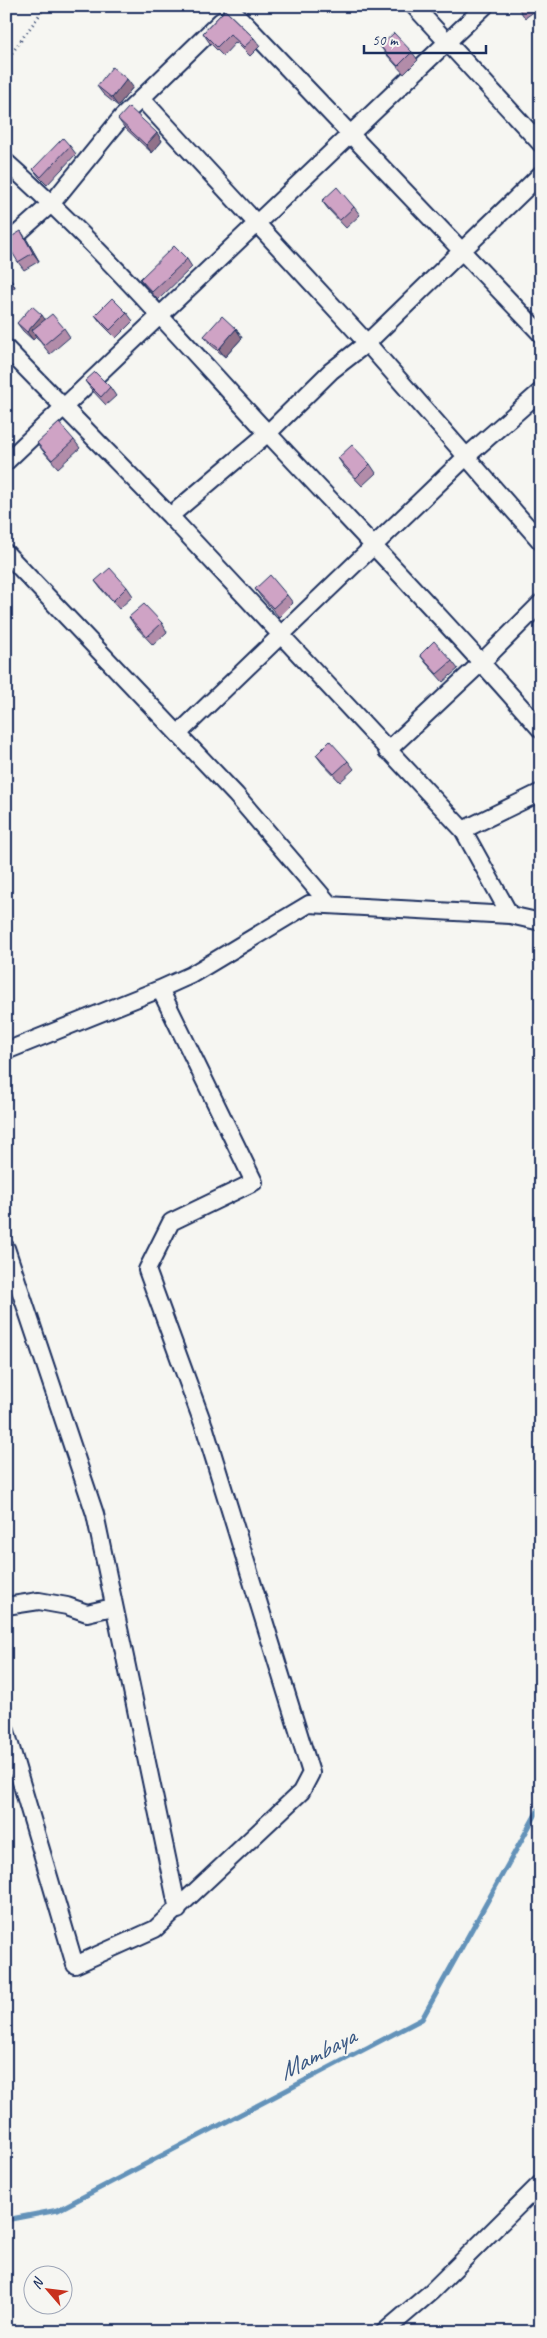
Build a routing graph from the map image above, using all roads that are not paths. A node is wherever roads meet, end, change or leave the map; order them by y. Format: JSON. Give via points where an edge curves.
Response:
{"nodes":[{"id":1,"x":414,"y":6,"type":"edge"},
{"id":2,"x":485,"y":6,"type":"edge"},
{"id":3,"x":238,"y":8,"type":"edge"},
{"id":4,"x":446,"y":43,"type":"junction"},
{"id":5,"x":142,"y":99,"type":"junction"},
{"id":6,"x":350,"y":133,"type":"junction"},
{"id":7,"x":541,"y":144,"type":"edge"},
{"id":8,"x":6,"y":162,"type":"edge"},
{"id":9,"x":541,"y":174,"type":"edge"},
{"id":10,"x":52,"y":203,"type":"junction"},
{"id":11,"x":257,"y":224,"type":"junction"},
{"id":12,"x":6,"y":244,"type":"edge"},
{"id":13,"x":463,"y":250,"type":"junction"},
{"id":14,"x":160,"y":316,"type":"junction"},
{"id":15,"x":541,"y":334,"type":"edge"},
{"id":16,"x":367,"y":343,"type":"junction"},
{"id":17,"x":6,"y":348,"type":"edge"},
{"id":18,"x":541,"y":392,"type":"edge"},
{"id":19,"x":65,"y":407,"type":"junction"},
{"id":20,"x":268,"y":433,"type":"junction"},
{"id":21,"x":467,"y":456,"type":"junction"},
{"id":22,"x":6,"y":462,"type":"edge"},
{"id":23,"x":170,"y":516,"type":"junction"},
{"id":24,"x":541,"y":542,"type":"edge"},
{"id":25,"x":374,"y":547,"type":"junction"},
{"id":26,"x":6,"y":553,"type":"edge"},
{"id":27,"x":541,"y":603,"type":"edge"},
{"id":28,"x":280,"y":636,"type":"junction"},
{"id":29,"x":482,"y":662,"type":"junction"},
{"id":30,"x":541,"y":730,"type":"edge"},
{"id":31,"x":178,"y":734,"type":"junction"},
{"id":32,"x":387,"y":751,"type":"junction"},
{"id":33,"x":541,"y":792,"type":"edge"},
{"id":34,"x":462,"y":830,"type":"junction"},
{"id":35,"x":330,"y":905,"type":"junction"},
{"id":36,"x":510,"y":915,"type":"junction"},
{"id":37,"x":541,"y":922,"type":"edge"},
{"id":38,"x":160,"y":990,"type":"junction"},
{"id":39,"x":6,"y":1051,"type":"edge"},
{"id":40,"x":6,"y":1248,"type":"edge"},
{"id":41,"x":6,"y":1606,"type":"edge"},
{"id":42,"x":113,"y":1607,"type":"junction"},
{"id":43,"x":6,"y":1731,"type":"edge"},
{"id":44,"x":178,"y":1910,"type":"junction"},
{"id":45,"x":541,"y":2183,"type":"edge"},
{"id":46,"x":384,"y":2332,"type":"edge"}],
"edges":[{"from":1,"to":4,"type":"street"},
{"from":2,"to":4,"type":"street"},
{"from":3,"to":5,"type":"street"},
{"from":3,"to":6,"type":"street"},
{"from":4,"to":6,"type":"street"},
{"from":4,"to":7,"type":"street"},
{"from":5,"to":10,"type":"street","via":[[121,118]]},
{"from":5,"to":11,"type":"street"},
{"from":6,"to":11,"type":"street"},
{"from":6,"to":13,"type":"street"},
{"from":8,"to":10,"type":"street"},
{"from":9,"to":13,"type":"street"},
{"from":10,"to":12,"type":"street"},
{"from":10,"to":14,"type":"street"},
{"from":11,"to":14,"type":"street"},
{"from":11,"to":16,"type":"street"},
{"from":13,"to":15,"type":"street"},
{"from":13,"to":16,"type":"street"},
{"from":14,"to":19,"type":"street"},
{"from":14,"to":20,"type":"street"},
{"from":16,"to":20,"type":"street","via":[[331,371]]},
{"from":16,"to":21,"type":"street"},
{"from":17,"to":19,"type":"street"},
{"from":18,"to":21,"type":"street"},
{"from":19,"to":22,"type":"street"},
{"from":19,"to":23,"type":"street"},
{"from":20,"to":23,"type":"street"},
{"from":20,"to":25,"type":"street"},
{"from":21,"to":24,"type":"street"},
{"from":21,"to":25,"type":"street"},
{"from":23,"to":28,"type":"street"},
{"from":25,"to":28,"type":"street"},
{"from":25,"to":29,"type":"street"},
{"from":26,"to":31,"type":"street"},
{"from":27,"to":29,"type":"street"},
{"from":28,"to":31,"type":"street"},
{"from":28,"to":32,"type":"street"},
{"from":29,"to":30,"type":"street"},
{"from":29,"to":32,"type":"street"},
{"from":31,"to":35,"type":"street","via":[[236,795]]},
{"from":32,"to":34,"type":"street"},
{"from":33,"to":34,"type":"street"},
{"from":34,"to":36,"type":"street"},
{"from":35,"to":36,"type":"street"},
{"from":35,"to":38,"type":"street","via":[[309,904],[191,975]]},
{"from":36,"to":37,"type":"street"},
{"from":38,"to":39,"type":"street"},
{"from":38,"to":44,"type":"street","via":[[254,1182],[171,1222],[147,1270],[205,1430],[311,1774],[301,1792]]},
{"from":40,"to":42,"type":"street","via":[[95,1514]]},
{"from":41,"to":42,"type":"street","via":[[39,1601],[87,1613]]},
{"from":42,"to":44,"type":"street"},
{"from":43,"to":44,"type":"street","via":[[75,1965],[155,1928]]},
{"from":45,"to":46,"type":"street","via":[[431,2292]]}]}
